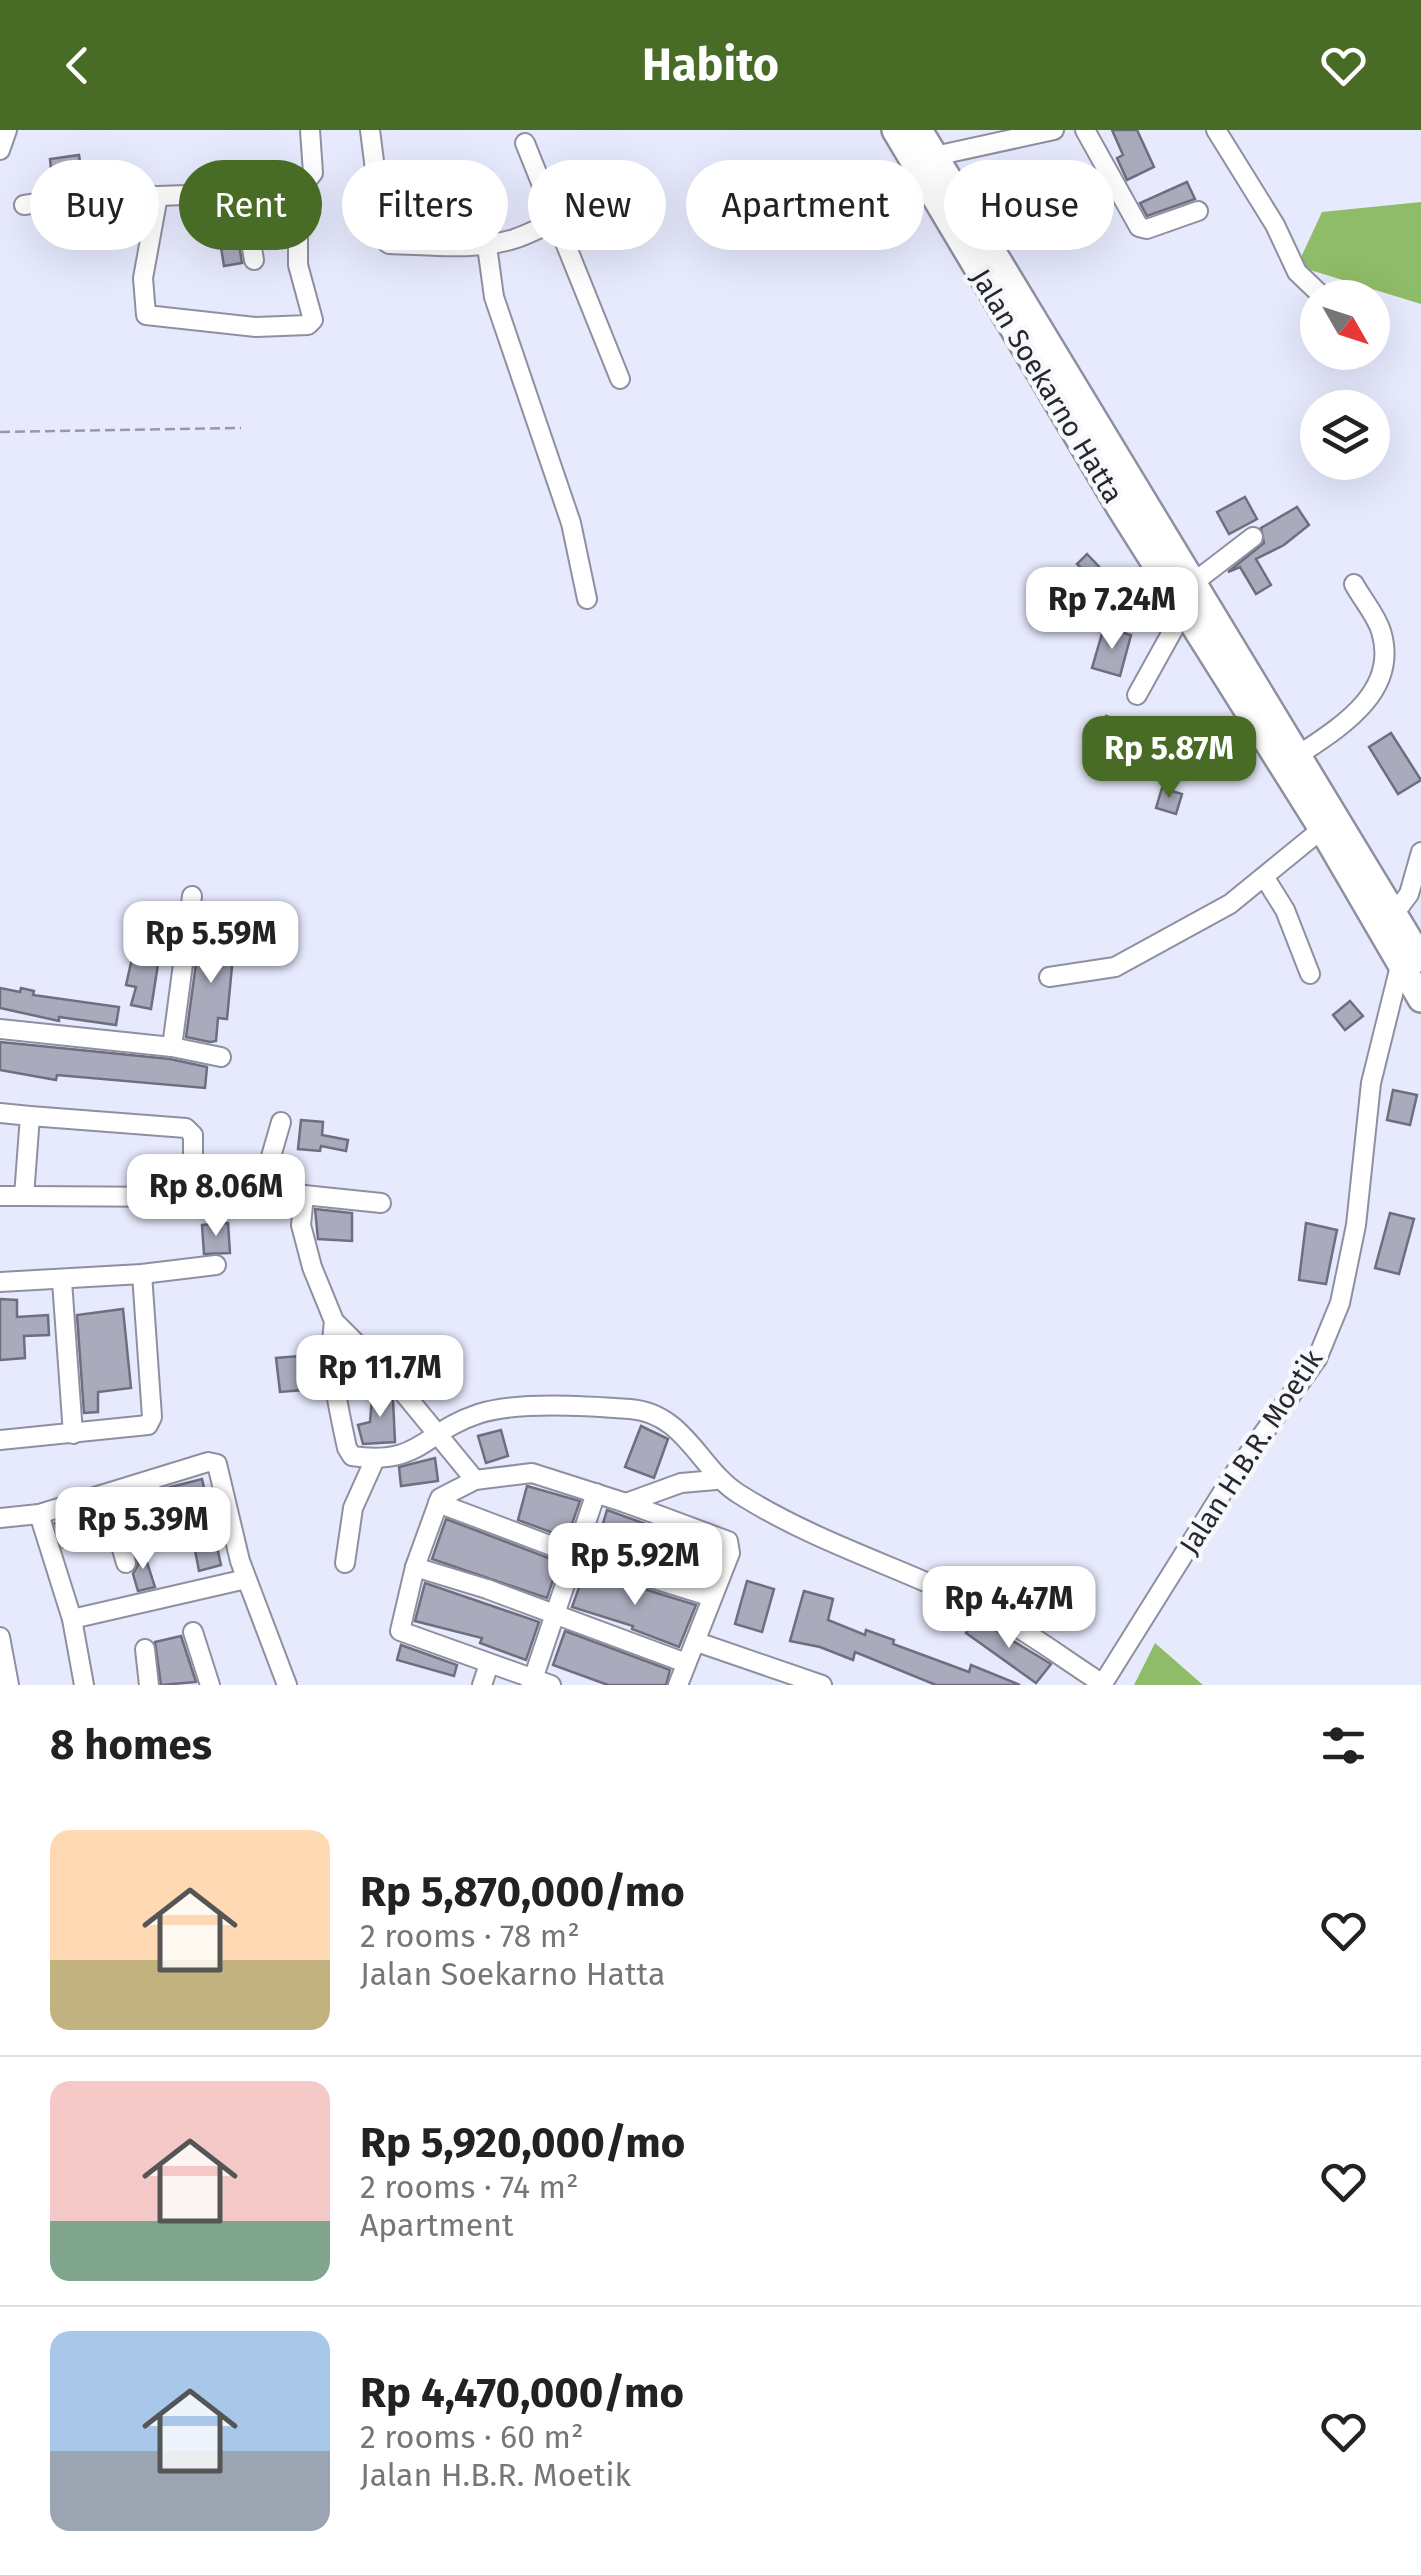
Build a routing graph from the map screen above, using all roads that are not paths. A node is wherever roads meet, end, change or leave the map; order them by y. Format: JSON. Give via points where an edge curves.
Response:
{"nodes":[{"id":1,"x":7,"y":130,"type":"edge"},
{"id":2,"x":310,"y":130,"type":"edge"},
{"id":3,"x":370,"y":130,"type":"edge"},
{"id":4,"x":895,"y":130,"type":"edge"},
{"id":5,"x":919,"y":130,"type":"edge"},
{"id":6,"x":1054,"y":130,"type":"edge"},
{"id":7,"x":1085,"y":130,"type":"edge"},
{"id":8,"x":1216,"y":130,"type":"edge"},
{"id":9,"x":525,"y":143,"type":"dead end"},
{"id":10,"x":0,"y":150,"type":"edge"},
{"id":11,"x":935,"y":156,"type":"junction"},
{"id":12,"x":311,"y":160,"type":"edge"},
{"id":13,"x":374,"y":160,"type":"edge"},
{"id":14,"x":533,"y":160,"type":"edge"},
{"id":15,"x":30,"y":204,"type":"edge"},
{"id":16,"x":24,"y":205,"type":"dead end"},
{"id":17,"x":1198,"y":210,"type":"dead end"},
{"id":18,"x":148,"y":250,"type":"edge"},
{"id":19,"x":252,"y":250,"type":"edge"},
{"id":20,"x":298,"y":250,"type":"edge"},
{"id":21,"x":488,"y":250,"type":"edge"},
{"id":22,"x":571,"y":250,"type":"edge"},
{"id":23,"x":254,"y":260,"type":"dead end"},
{"id":24,"x":1305,"y":280,"type":"edge"},
{"id":25,"x":620,"y":379,"type":"dead end"},
{"id":26,"x":1253,"y":537,"type":"dead end"},
{"id":27,"x":1193,"y":582,"type":"junction"},
{"id":28,"x":1354,"y":584,"type":"dead end"},
{"id":29,"x":587,"y":599,"type":"dead end"},
{"id":30,"x":1183,"y":612,"type":"junction"},
{"id":31,"x":1137,"y":695,"type":"dead end"},
{"id":32,"x":1297,"y":756,"type":"junction"},
{"id":33,"x":1322,"y":830,"type":"junction"},
{"id":34,"x":1421,"y":852,"type":"edge"},
{"id":35,"x":1265,"y":878,"type":"junction"},
{"id":36,"x":192,"y":896,"type":"dead end"},
{"id":37,"x":1394,"y":914,"type":"junction"},
{"id":38,"x":1411,"y":962,"type":"edge"},
{"id":39,"x":1310,"y":974,"type":"dead end"},
{"id":40,"x":1049,"y":977,"type":"dead end"},
{"id":41,"x":1421,"y":999,"type":"edge"},
{"id":42,"x":0,"y":1030,"type":"edge"},
{"id":43,"x":172,"y":1047,"type":"junction"},
{"id":44,"x":220,"y":1057,"type":"dead end"},
{"id":45,"x":0,"y":1113,"type":"edge"},
{"id":46,"x":30,"y":1116,"type":"junction"},
{"id":47,"x":281,"y":1122,"type":"dead end"},
{"id":48,"x":304,"y":1194,"type":"junction"},
{"id":49,"x":0,"y":1196,"type":"edge"},
{"id":50,"x":24,"y":1196,"type":"junction"},
{"id":51,"x":381,"y":1204,"type":"dead end"},
{"id":52,"x":216,"y":1265,"type":"dead end"},
{"id":53,"x":142,"y":1274,"type":"junction"},
{"id":54,"x":62,"y":1280,"type":"junction"},
{"id":55,"x":0,"y":1282,"type":"edge"},
{"id":56,"x":334,"y":1321,"type":"junction"},
{"id":57,"x":73,"y":1434,"type":"junction"},
{"id":58,"x":436,"y":1437,"type":"junction"},
{"id":59,"x":0,"y":1440,"type":"edge"},
{"id":60,"x":376,"y":1459,"type":"junction"},
{"id":61,"x":475,"y":1480,"type":"junction"},
{"id":62,"x":716,"y":1480,"type":"junction"},
{"id":63,"x":149,"y":1482,"type":"junction"},
{"id":64,"x":596,"y":1492,"type":"junction"},
{"id":65,"x":106,"y":1494,"type":"junction"},
{"id":66,"x":626,"y":1503,"type":"junction"},
{"id":67,"x":438,"y":1504,"type":"junction"},
{"id":68,"x":38,"y":1514,"type":"junction"},
{"id":69,"x":0,"y":1518,"type":"edge"},
{"id":70,"x":119,"y":1538,"type":"junction"},
{"id":71,"x":573,"y":1554,"type":"junction"},
{"id":72,"x":126,"y":1563,"type":"dead end"},
{"id":73,"x":345,"y":1563,"type":"dead end"},
{"id":74,"x":415,"y":1567,"type":"junction"},
{"id":75,"x":246,"y":1579,"type":"junction"},
{"id":76,"x":712,"y":1596,"type":"junction"},
{"id":77,"x":554,"y":1615,"type":"junction"},
{"id":78,"x":72,"y":1619,"type":"junction"},
{"id":79,"x":193,"y":1632,"type":"dead end"},
{"id":80,"x":697,"y":1642,"type":"junction"},
{"id":81,"x":2,"y":1648,"type":"edge"},
{"id":82,"x":146,"y":1649,"type":"dead end"},
{"id":83,"x":686,"y":1663,"type":"junction"},
{"id":84,"x":489,"y":1664,"type":"junction"},
{"id":85,"x":532,"y":1682,"type":"edge"},
{"id":86,"x":9,"y":1685,"type":"edge"},
{"id":87,"x":84,"y":1685,"type":"edge"},
{"id":88,"x":149,"y":1685,"type":"edge"},
{"id":89,"x":210,"y":1685,"type":"edge"},
{"id":90,"x":287,"y":1685,"type":"edge"},
{"id":91,"x":482,"y":1685,"type":"edge"},
{"id":92,"x":552,"y":1685,"type":"edge"},
{"id":93,"x":678,"y":1685,"type":"edge"},
{"id":94,"x":822,"y":1685,"type":"edge"},
{"id":95,"x":1103,"y":1685,"type":"edge"}],
"edges":[{"from":1,"to":10,"type":"street"},
{"from":2,"to":12,"type":"street"},
{"from":3,"to":13,"type":"street"},
{"from":4,"to":30,"type":"highway","name":"Jalan Soekarno Hatta"},
{"from":5,"to":11,"type":"highway","name":"Jalan Soekarno Hatta"},
{"from":6,"to":11,"type":"street"},
{"from":7,"to":17,"type":"street","via":[[1140,227]]},
{"from":8,"to":24,"type":"street"},
{"from":9,"to":14,"type":"street"},
{"from":11,"to":27,"type":"highway","name":"Jalan Soekarno Hatta"},
{"from":15,"to":16,"type":"street"},
{"from":18,"to":20,"type":"street","via":[[143,278],[148,316],[256,326],[313,320]]},
{"from":19,"to":23,"type":"street"},
{"from":21,"to":29,"type":"street","via":[[494,296],[572,522]]},
{"from":22,"to":25,"type":"street"},
{"from":26,"to":27,"type":"street"},
{"from":27,"to":32,"type":"highway","name":"Jalan Soekarno Hatta"},
{"from":28,"to":32,"type":"street","via":[[1381,630],[1382,670],[1352,720]]},
{"from":30,"to":31,"type":"street"},
{"from":30,"to":33,"type":"highway","name":"Jalan Soekarno Hatta"},
{"from":32,"to":37,"type":"highway","name":"Jalan Soekarno Hatta"},
{"from":33,"to":35,"type":"street"},
{"from":33,"to":38,"type":"highway","name":"Jalan Soekarno Hatta"},
{"from":34,"to":37,"type":"street","via":[[1409,894]]},
{"from":35,"to":39,"type":"street"},
{"from":35,"to":40,"type":"street","via":[[1108,971]]},
{"from":36,"to":43,"type":"street"},
{"from":37,"to":38,"type":"highway","name":"Jalan Soekarno Hatta"},
{"from":38,"to":41,"type":"highway","name":"Jalan Soekarno Hatta"},
{"from":38,"to":95,"type":"street","name":"Jalan H.B.R. Moetik","via":[[1370,1083],[1356,1225],[1329,1331]]},
{"from":42,"to":43,"type":"street"},
{"from":43,"to":44,"type":"street"},
{"from":45,"to":46,"type":"street"},
{"from":46,"to":50,"type":"street"},
{"from":46,"to":50,"type":"street","via":[[186,1128],[193,1135],[193,1164],[187,1198]]},
{"from":47,"to":48,"type":"street","via":[[266,1174]]},
{"from":48,"to":51,"type":"street"},
{"from":48,"to":56,"type":"street","via":[[301,1225]]},
{"from":49,"to":50,"type":"street"},
{"from":52,"to":53,"type":"street"},
{"from":53,"to":54,"type":"street"},
{"from":53,"to":57,"type":"street","via":[[150,1422],[145,1428]]},
{"from":54,"to":55,"type":"street"},
{"from":54,"to":57,"type":"street"},
{"from":56,"to":58,"type":"street","via":[[393,1380]]},
{"from":56,"to":60,"type":"street","via":[[334,1386],[346,1448],[352,1456]]},
{"from":57,"to":59,"type":"street"},
{"from":58,"to":60,"type":"street","via":[[415,1452]]},
{"from":58,"to":61,"type":"street"},
{"from":58,"to":62,"type":"street","via":[[494,1411],[641,1410],[698,1448]]},
{"from":60,"to":73,"type":"street","via":[[353,1508]]},
{"from":61,"to":64,"type":"street","via":[[532,1473]]},
{"from":61,"to":67,"type":"street","via":[[449,1490]]},
{"from":62,"to":66,"type":"street","via":[[681,1483]]},
{"from":62,"to":95,"type":"street","via":[[796,1526],[988,1610]]},
{"from":63,"to":65,"type":"street"},
{"from":63,"to":70,"type":"street","via":[[161,1530]]},
{"from":63,"to":75,"type":"street","via":[[217,1464]]},
{"from":64,"to":66,"type":"street"},
{"from":64,"to":71,"type":"street"},
{"from":65,"to":68,"type":"street"},
{"from":65,"to":70,"type":"street"},
{"from":66,"to":76,"type":"street","via":[[728,1541]]},
{"from":67,"to":71,"type":"street"},
{"from":67,"to":74,"type":"street"},
{"from":68,"to":69,"type":"street"},
{"from":68,"to":78,"type":"street"},
{"from":70,"to":72,"type":"street"},
{"from":71,"to":76,"type":"street"},
{"from":71,"to":77,"type":"street"},
{"from":74,"to":77,"type":"street"},
{"from":74,"to":84,"type":"street","via":[[400,1631]]},
{"from":75,"to":78,"type":"street"},
{"from":75,"to":90,"type":"street"},
{"from":76,"to":80,"type":"street"},
{"from":77,"to":83,"type":"street"},
{"from":77,"to":85,"type":"street"},
{"from":78,"to":87,"type":"street"},
{"from":79,"to":89,"type":"street"},
{"from":80,"to":83,"type":"street"},
{"from":80,"to":94,"type":"street"},
{"from":81,"to":86,"type":"street"},
{"from":82,"to":88,"type":"street"},
{"from":83,"to":93,"type":"street"},
{"from":84,"to":85,"type":"street"},
{"from":84,"to":91,"type":"street"},
{"from":85,"to":92,"type":"street"}]}
